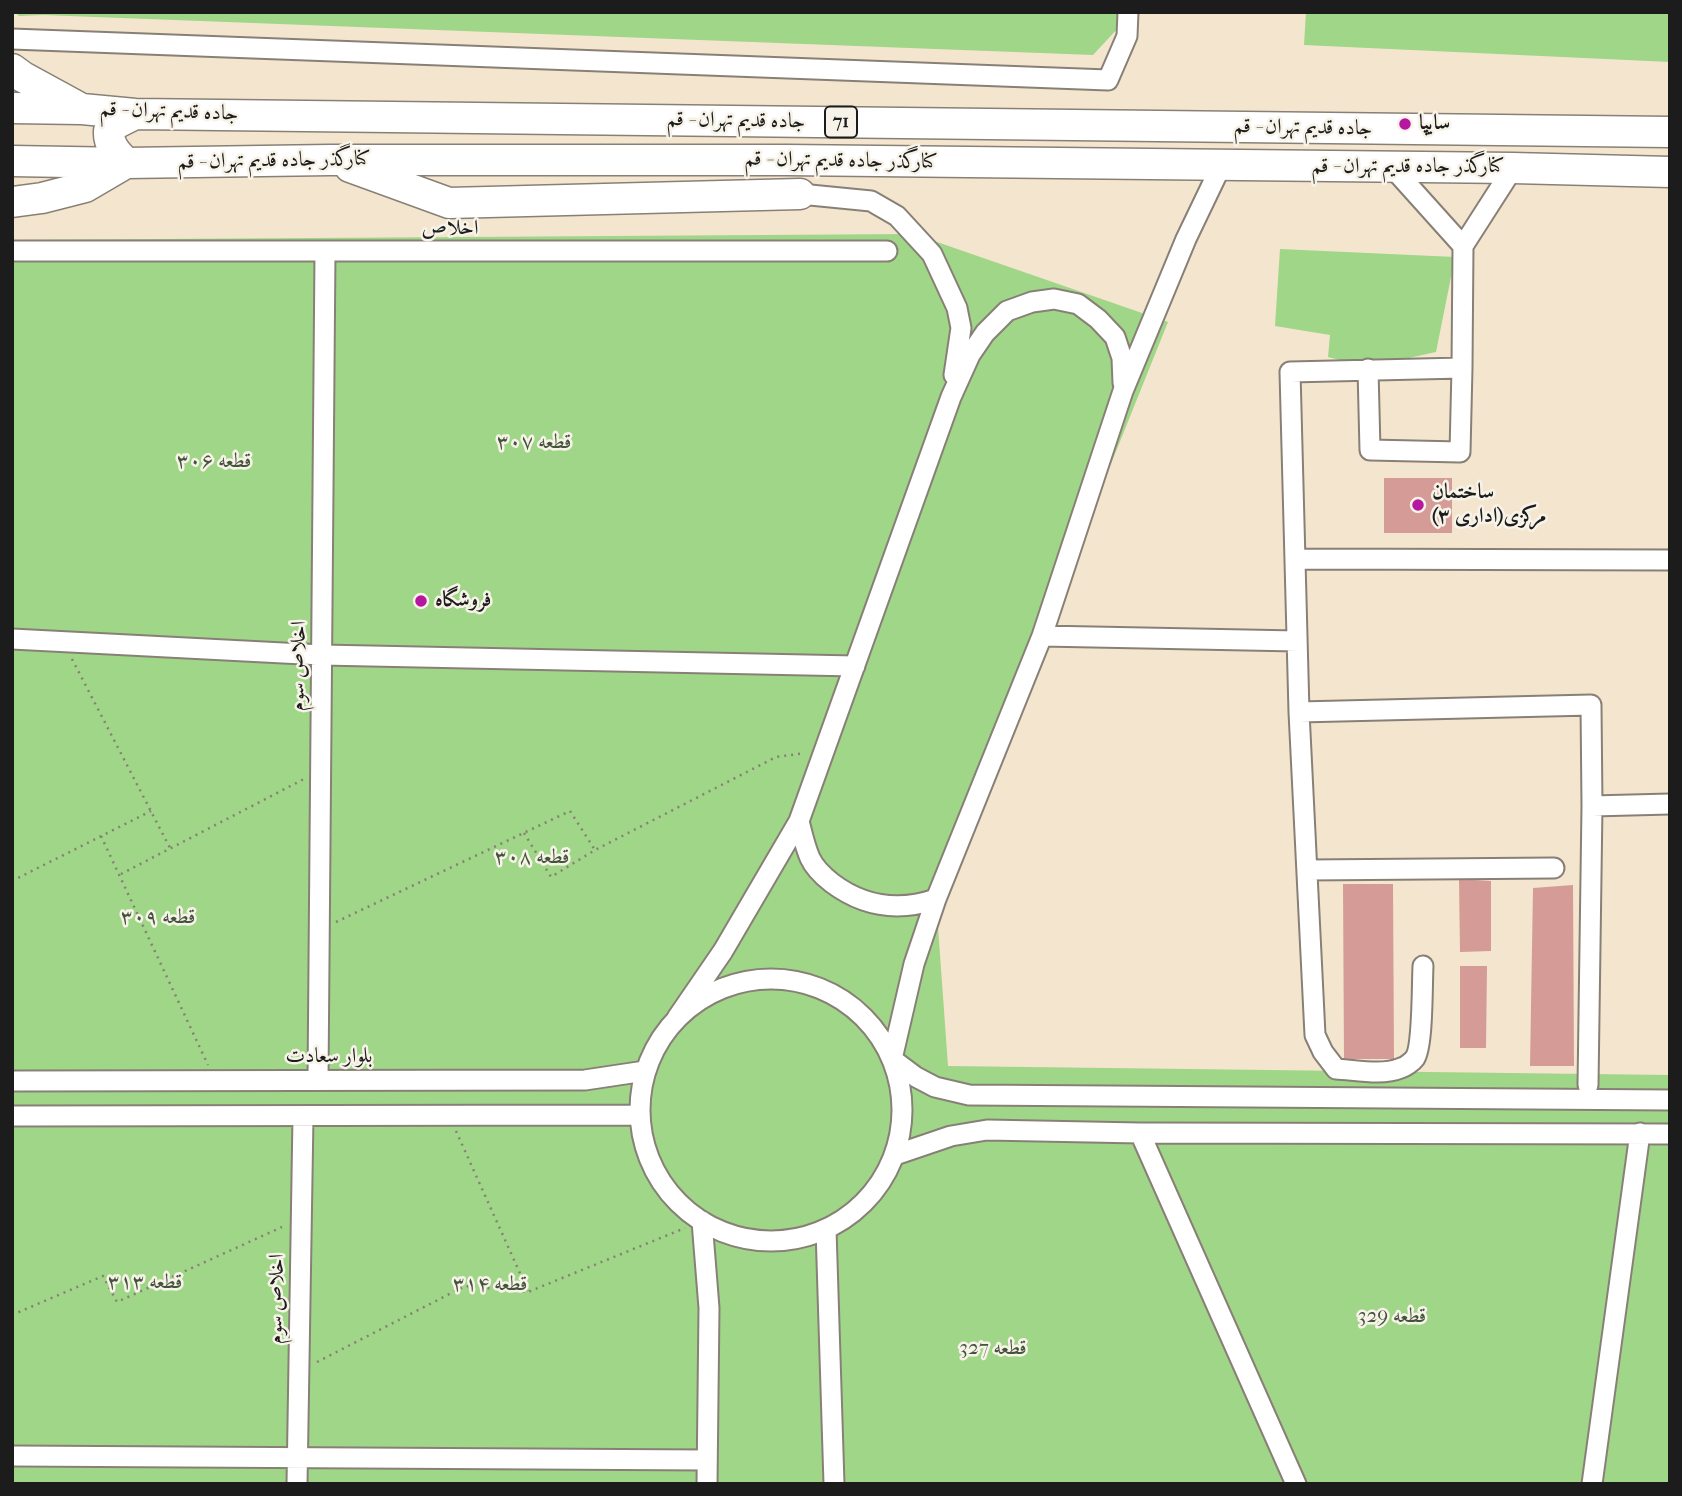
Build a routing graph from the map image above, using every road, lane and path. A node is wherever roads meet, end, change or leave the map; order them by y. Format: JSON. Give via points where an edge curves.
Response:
{"nodes":[{"id":1,"x":1128,"y":12,"type":"edge"},
{"id":2,"x":12,"y":39,"type":"edge"},
{"id":3,"x":12,"y":69,"type":"edge"},
{"id":4,"x":12,"y":108,"type":"edge"},
{"id":5,"x":82,"y":109,"type":"junction"},
{"id":6,"x":135,"y":114,"type":"junction"},
{"id":7,"x":1670,"y":132,"type":"edge"},
{"id":8,"x":330,"y":160,"type":"junction"},
{"id":9,"x":12,"y":161,"type":"edge"},
{"id":10,"x":127,"y":163,"type":"junction"},
{"id":11,"x":1221,"y":166,"type":"junction"},
{"id":12,"x":1392,"y":167,"type":"junction"},
{"id":13,"x":1513,"y":168,"type":"junction"},
{"id":14,"x":1670,"y":172,"type":"edge"},
{"id":15,"x":800,"y":194,"type":"joint"},
{"id":16,"x":12,"y":202,"type":"edge"},
{"id":17,"x":1463,"y":246,"type":"junction"},
{"id":18,"x":12,"y":251,"type":"edge"},
{"id":19,"x":887,"y":251,"type":"dead end"},
{"id":20,"x":325,"y":252,"type":"junction"},
{"id":21,"x":1462,"y":368,"type":"junction"},
{"id":22,"x":1368,"y":369,"type":"junction"},
{"id":23,"x":1123,"y":391,"type":"junction"},
{"id":24,"x":951,"y":397,"type":"junction"},
{"id":25,"x":1295,"y":559,"type":"junction"},
{"id":26,"x":1670,"y":560,"type":"edge"},
{"id":27,"x":1042,"y":636,"type":"junction"},
{"id":28,"x":12,"y":639,"type":"edge"},
{"id":29,"x":63,"y":641,"type":"junction"},
{"id":30,"x":1297,"y":641,"type":"junction"},
{"id":31,"x":321,"y":655,"type":"junction"},
{"id":32,"x":855,"y":666,"type":"junction"},
{"id":33,"x":1299,"y":712,"type":"junction"},
{"id":34,"x":824,"y":750,"type":"junction"},
{"id":35,"x":320,"y":766,"type":"junction"},
{"id":36,"x":1670,"y":804,"type":"edge"},
{"id":37,"x":1592,"y":806,"type":"junction"},
{"id":38,"x":151,"y":811,"type":"junction"},
{"id":39,"x":799,"y":821,"type":"junction"},
{"id":40,"x":524,"y":833,"type":"junction"},
{"id":41,"x":101,"y":836,"type":"junction"},
{"id":42,"x":170,"y":848,"type":"junction"},
{"id":43,"x":595,"y":850,"type":"junction"},
{"id":44,"x":1554,"y":868,"type":"dead end"},
{"id":45,"x":1307,"y":870,"type":"junction"},
{"id":46,"x":119,"y":875,"type":"junction"},
{"id":47,"x":12,"y":881,"type":"edge"},
{"id":48,"x":936,"y":900,"type":"junction"},
{"id":49,"x":319,"y":930,"type":"junction"},
{"id":50,"x":1423,"y":966,"type":"dead end"},
{"id":51,"x":677,"y":1018,"type":"junction"},
{"id":52,"x":892,"y":1059,"type":"junction"},
{"id":53,"x":645,"y":1071,"type":"junction"},
{"id":54,"x":219,"y":1080,"type":"junction"},
{"id":55,"x":318,"y":1080,"type":"junction"},
{"id":56,"x":12,"y":1081,"type":"edge"},
{"id":57,"x":1588,"y":1085,"type":"dead end"},
{"id":58,"x":1670,"y":1100,"type":"edge"},
{"id":59,"x":449,"y":1115,"type":"junction"},
{"id":60,"x":640,"y":1115,"type":"junction"},
{"id":61,"x":12,"y":1116,"type":"edge"},
{"id":62,"x":303,"y":1116,"type":"junction"},
{"id":63,"x":1140,"y":1133,"type":"junction"},
{"id":64,"x":1640,"y":1133,"type":"junction"},
{"id":65,"x":1670,"y":1134,"type":"edge"},
{"id":66,"x":895,"y":1155,"type":"junction"},
{"id":67,"x":301,"y":1218,"type":"junction"},
{"id":68,"x":702,"y":1221,"type":"junction"},
{"id":69,"x":826,"y":1229,"type":"junction"},
{"id":70,"x":528,"y":1292,"type":"junction"},
{"id":71,"x":12,"y":1315,"type":"edge"},
{"id":72,"x":298,"y":1371,"type":"junction"},
{"id":73,"x":12,"y":1456,"type":"edge"},
{"id":74,"x":297,"y":1457,"type":"junction"},
{"id":75,"x":707,"y":1460,"type":"junction"},
{"id":76,"x":297,"y":1484,"type":"edge"},
{"id":77,"x":707,"y":1484,"type":"edge"},
{"id":78,"x":834,"y":1484,"type":"edge"},
{"id":79,"x":1296,"y":1484,"type":"edge"},
{"id":80,"x":1592,"y":1484,"type":"edge"}],
"edges":[{"from":1,"to":2,"type":"street","via":[[1127,36],[1108,80]]},
{"from":3,"to":5,"type":"highway"},
{"from":4,"to":5,"type":"highway","name":"جاده قدیم تهران - قم","number":"71"},
{"from":5,"to":6,"type":"highway","name":"جاده قدیم تهران - قم","number":"71"},
{"from":6,"to":7,"type":"highway","name":"جاده قدیم تهران - قم","number":"71"},
{"from":6,"to":10,"type":"highway","via":[[109,131],[108,139]]},
{"from":8,"to":10,"type":"highway","name":"کنارگذر جاده قدیم تهران - قم","number":"71"},
{"from":8,"to":11,"type":"highway","name":"کنارگذر جاده قدیم تهران - قم","number":"71"},
{"from":8,"to":15,"type":"highway","via":[[449,203]]},
{"from":9,"to":10,"type":"highway","name":"کنارگذر جاده قدیم تهران - قم","number":"71"},
{"from":10,"to":16,"type":"highway","via":[[85,187]]},
{"from":11,"to":12,"type":"highway","name":"کنارگذر جاده قدیم تهران - قم","number":"71"},
{"from":11,"to":23,"type":"street"},
{"from":12,"to":13,"type":"highway","name":"کنارگذر جاده قدیم تهران - قم","number":"71"},
{"from":12,"to":17,"type":"street"},
{"from":13,"to":14,"type":"highway","name":"کنارگذر جاده قدیم تهران - قم","number":"71"},
{"from":13,"to":17,"type":"street"},
{"from":15,"to":24,"type":"street","via":[[871,201],[897,216],[932,254],[957,308],[961,328]]},
{"from":17,"to":21,"type":"street"},
{"from":18,"to":20,"type":"street","name":"اخلاص"},
{"from":19,"to":20,"type":"street","name":"اخلاص"},
{"from":20,"to":31,"type":"street","name":"اخلاص سوم"},
{"from":21,"to":22,"type":"street"},
{"from":21,"to":22,"type":"street","via":[[1460,452],[1370,450]]},
{"from":22,"to":25,"type":"street","via":[[1290,372]]},
{"from":23,"to":24,"type":"street","via":[[1122,358],[1115,337],[1078,304],[1054,299],[1007,311],[970,355]]},
{"from":23,"to":27,"type":"street"},
{"from":24,"to":32,"type":"street"},
{"from":25,"to":26,"type":"street"},
{"from":25,"to":30,"type":"street"},
{"from":27,"to":30,"type":"street"},
{"from":27,"to":48,"type":"street"},
{"from":28,"to":29,"type":"street"},
{"from":29,"to":31,"type":"street"},
{"from":29,"to":38,"type":"path"},
{"from":30,"to":33,"type":"street"},
{"from":31,"to":32,"type":"street"},
{"from":31,"to":35,"type":"street","name":"اخلاص سوم"},
{"from":32,"to":34,"type":"street"},
{"from":33,"to":37,"type":"street","via":[[1591,705]]},
{"from":33,"to":45,"type":"street"},
{"from":34,"to":39,"type":"street"},
{"from":34,"to":43,"type":"path","via":[[776,757]]},
{"from":35,"to":42,"type":"path","via":[[303,780]]},
{"from":35,"to":49,"type":"street","name":"اخلاص سوم"},
{"from":36,"to":37,"type":"street"},
{"from":37,"to":57,"type":"street"},
{"from":38,"to":41,"type":"path"},
{"from":38,"to":42,"type":"path"},
{"from":39,"to":48,"type":"street","via":[[810,859],[846,893],[871,904],[892,906]]},
{"from":39,"to":51,"type":"street","via":[[723,951]]},
{"from":40,"to":43,"type":"path","via":[[570,811]]},
{"from":40,"to":43,"type":"path","via":[[551,877]]},
{"from":40,"to":49,"type":"path"},
{"from":41,"to":46,"type":"path"},
{"from":41,"to":47,"type":"path"},
{"from":42,"to":46,"type":"path"},
{"from":44,"to":45,"type":"street"},
{"from":45,"to":50,"type":"street","via":[[1315,1035],[1336,1069],[1390,1071],[1415,1058]]},
{"from":46,"to":54,"type":"path"},
{"from":48,"to":52,"type":"street","via":[[914,964]]},
{"from":49,"to":55,"type":"street","name":"اخلاص سوم"},
{"from":51,"to":52,"type":"street","via":[[712,993],[752,980],[795,981],[836,996],[869,1023]]},
{"from":51,"to":53,"type":"street","via":[[658,1042]]},
{"from":52,"to":58,"type":"street","via":[[935,1087],[970,1095]]},
{"from":52,"to":66,"type":"street","via":[[901,1089],[902,1121]]},
{"from":53,"to":55,"type":"street","name":"بلوار سعادت","via":[[585,1080]]},
{"from":53,"to":60,"type":"street"},
{"from":54,"to":55,"type":"street","name":"بلوار سعادت"},
{"from":54,"to":56,"type":"street","name":"بلوار سعادت"},
{"from":59,"to":60,"type":"street"},
{"from":59,"to":62,"type":"street"},
{"from":59,"to":70,"type":"path"},
{"from":60,"to":68,"type":"street","via":[[648,1157],[670,1193]]},
{"from":61,"to":62,"type":"street"},
{"from":62,"to":67,"type":"street","name":"اخلاص سوم"},
{"from":63,"to":64,"type":"street"},
{"from":63,"to":66,"type":"street","via":[[987,1130],[951,1136]]},
{"from":63,"to":79,"type":"street"},
{"from":64,"to":65,"type":"street"},
{"from":64,"to":80,"type":"street"},
{"from":66,"to":69,"type":"street","via":[[879,1185],[856,1211]]},
{"from":67,"to":71,"type":"path","via":[[117,1302],[103,1276]]},
{"from":67,"to":72,"type":"street","name":"اخلاص سوم"},
{"from":68,"to":69,"type":"street","via":[[731,1235],[763,1241],[796,1239]]},
{"from":68,"to":70,"type":"path"},
{"from":68,"to":75,"type":"street","via":[[709,1308]]},
{"from":69,"to":78,"type":"street"},
{"from":70,"to":72,"type":"path","via":[[466,1286]]},
{"from":72,"to":74,"type":"street","name":"اخلاص سوم"},
{"from":73,"to":74,"type":"street"},
{"from":74,"to":75,"type":"street"},
{"from":74,"to":76,"type":"street","name":"اخلاص سوم"},
{"from":75,"to":77,"type":"street"}]}
